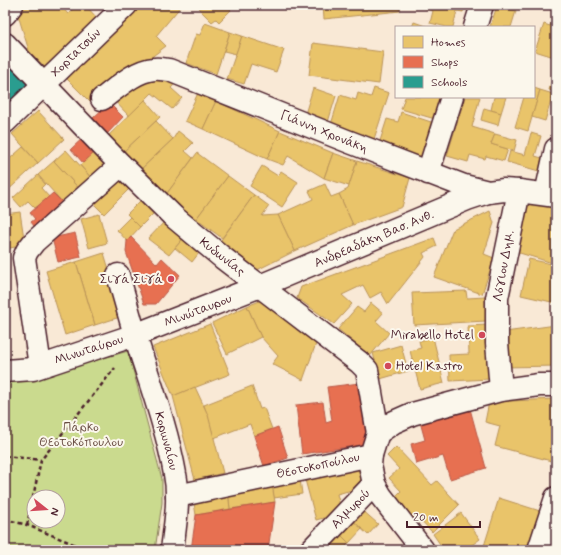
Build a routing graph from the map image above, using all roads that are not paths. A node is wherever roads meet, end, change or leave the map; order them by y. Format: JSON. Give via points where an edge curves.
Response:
{"nodes":[{"id":1,"x":12,"y":5,"type":"edge"},
{"id":2,"x":126,"y":5,"type":"edge"},
{"id":3,"x":482,"y":5,"type":"edge"},
{"id":4,"x":5,"y":14,"type":"edge"},
{"id":5,"x":475,"y":26,"type":"edge"},
{"id":6,"x":5,"y":44,"type":"edge"},
{"id":7,"x":44,"y":85,"type":"junction"},
{"id":8,"x":452,"y":98,"type":"edge"},
{"id":9,"x":102,"y":99,"type":"dead end"},
{"id":10,"x":5,"y":122,"type":"edge"},
{"id":11,"x":556,"y":149,"type":"edge"},
{"id":12,"x":121,"y":165,"type":"junction"},
{"id":13,"x":428,"y":173,"type":"junction"},
{"id":14,"x":519,"y":191,"type":"junction"},
{"id":15,"x":488,"y":192,"type":"junction"},
{"id":16,"x":551,"y":195,"type":"edge"},
{"id":17,"x":118,"y":275,"type":"dead end"},
{"id":18,"x":260,"y":286,"type":"junction"},
{"id":19,"x":135,"y":335,"type":"junction"},
{"id":20,"x":40,"y":366,"type":"junction"},
{"id":21,"x":5,"y":371,"type":"edge"},
{"id":22,"x":556,"y":385,"type":"edge"},
{"id":23,"x":501,"y":390,"type":"junction"},
{"id":24,"x":378,"y":433,"type":"junction"},
{"id":25,"x":371,"y":455,"type":"junction"},
{"id":26,"x":374,"y":484,"type":"junction"},
{"id":27,"x":177,"y":496,"type":"junction"},
{"id":28,"x":556,"y":498,"type":"edge"},
{"id":29,"x":172,"y":550,"type":"edge"},
{"id":30,"x":311,"y":550,"type":"edge"},
{"id":31,"x":423,"y":550,"type":"edge"},
{"id":32,"x":540,"y":550,"type":"edge"}],
"edges":[{"from":1,"to":4,"type":"street"},
{"from":2,"to":7,"type":"street","name":"Χορτατσών"},
{"from":3,"to":5,"type":"street"},
{"from":6,"to":7,"type":"street","name":"Κυδωνίας"},
{"from":7,"to":10,"type":"street"},
{"from":7,"to":12,"type":"street","name":"Κυδωνίας"},
{"from":8,"to":13,"type":"street"},
{"from":9,"to":13,"type":"street","name":"Γιάννη Χρονάκη","via":[[147,70],[170,70]]},
{"from":11,"to":16,"type":"street"},
{"from":12,"to":18,"type":"street","name":"Κυδωνίας","via":[[174,217]]},
{"from":12,"to":20,"type":"street","via":[[27,250],[24,258]]},
{"from":13,"to":15,"type":"street","name":"Γιάννη Χρονάκη"},
{"from":14,"to":15,"type":"street","name":"Γιάννη Χρονάκη"},
{"from":14,"to":16,"type":"street","name":"Γιάννη Χρονάκη"},
{"from":14,"to":23,"type":"street","name":"Λόγιου Δημ.","via":[[497,298]]},
{"from":15,"to":18,"type":"street","name":"Ανδρεαδάκη Βασ. Ανθ."},
{"from":17,"to":19,"type":"street","name":"Μινωταύρου"},
{"from":18,"to":19,"type":"street","name":"Μινώταυρου"},
{"from":18,"to":24,"type":"street","name":"Κυδωνίας","via":[[367,370]]},
{"from":19,"to":20,"type":"street","name":"Μινωταύρου"},
{"from":19,"to":27,"type":"street","name":"Κορωναίου","via":[[164,426],[176,474]]},
{"from":20,"to":21,"type":"street","name":"Μινωταύρου"},
{"from":22,"to":23,"type":"street"},
{"from":23,"to":24,"type":"street","via":[[412,414]]},
{"from":24,"to":25,"type":"street","name":"Θεοτοκοπούλου"},
{"from":25,"to":26,"type":"street","via":[[370,465]]},
{"from":25,"to":27,"type":"street","name":"Θεοτοκοπούλου"},
{"from":26,"to":30,"type":"street","name":"Αλμυρού"},
{"from":26,"to":31,"type":"street"},
{"from":27,"to":29,"type":"street","name":"Κορωναίου"},
{"from":28,"to":32,"type":"street"}]}
